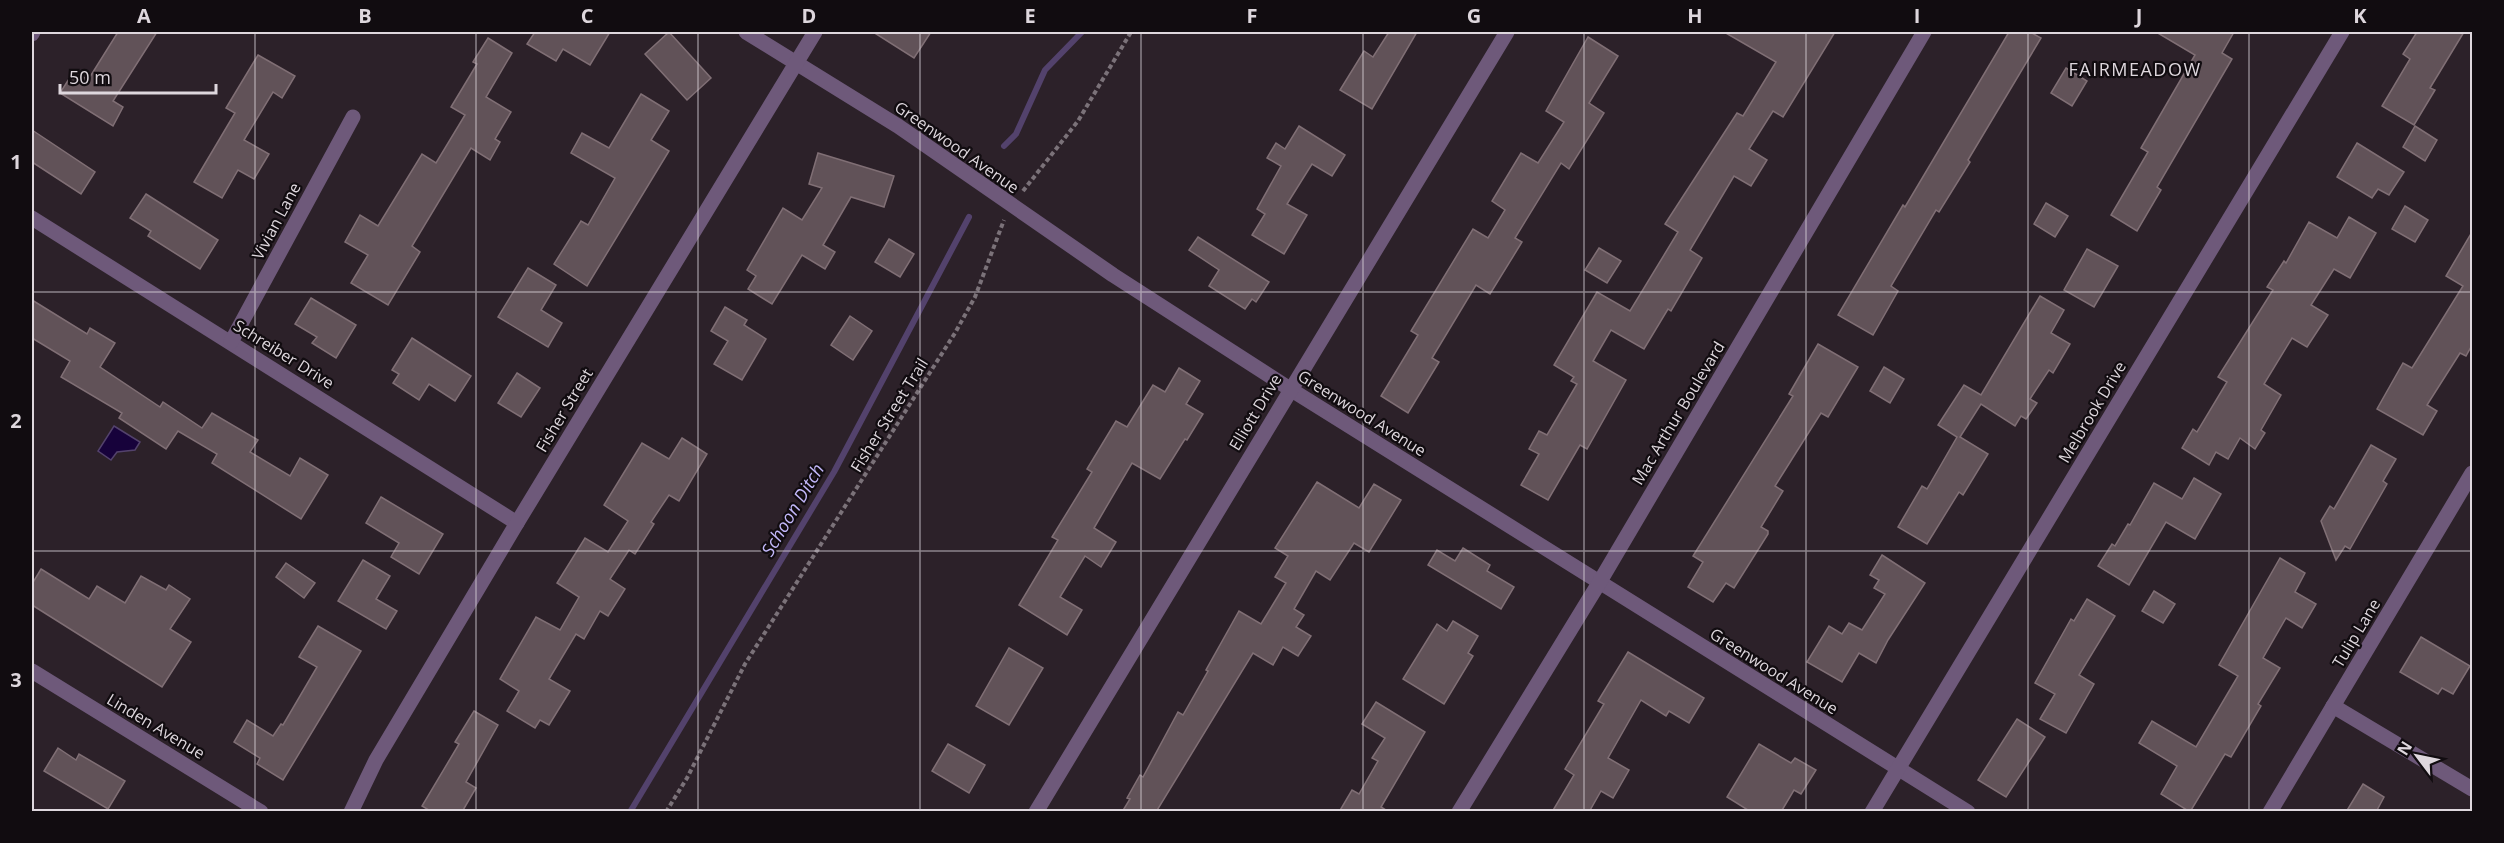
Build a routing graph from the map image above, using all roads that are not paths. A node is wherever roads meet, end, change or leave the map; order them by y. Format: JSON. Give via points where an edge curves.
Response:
{"nodes":[{"id":1,"x":746,"y":32,"type":"edge"},
{"id":2,"x":815,"y":32,"type":"edge"},
{"id":3,"x":1507,"y":32,"type":"edge"},
{"id":4,"x":1924,"y":32,"type":"edge"},
{"id":5,"x":2342,"y":32,"type":"edge"},
{"id":6,"x":796,"y":63,"type":"junction"},
{"id":7,"x":352,"y":117,"type":"dead end"},
{"id":8,"x":32,"y":218,"type":"edge"},
{"id":9,"x":231,"y":342,"type":"junction"},
{"id":10,"x":1290,"y":389,"type":"junction"},
{"id":11,"x":2472,"y":473,"type":"edge"},
{"id":12,"x":517,"y":523,"type":"junction"},
{"id":13,"x":1599,"y":583,"type":"junction"},
{"id":14,"x":33,"y":676,"type":"edge"},
{"id":15,"x":2333,"y":706,"type":"junction"},
{"id":16,"x":1898,"y":768,"type":"junction"},
{"id":17,"x":2472,"y":789,"type":"edge"},
{"id":18,"x":261,"y":812,"type":"edge"},
{"id":19,"x":351,"y":812,"type":"edge"},
{"id":20,"x":1035,"y":812,"type":"edge"},
{"id":21,"x":1459,"y":812,"type":"edge"},
{"id":22,"x":1872,"y":812,"type":"edge"},
{"id":23,"x":1968,"y":812,"type":"edge"},
{"id":24,"x":2270,"y":812,"type":"edge"}],
"edges":[{"from":1,"to":6,"type":"street","name":"Greenwood Avenue"},
{"from":2,"to":6,"type":"street","name":"Fisher Street"},
{"from":3,"to":10,"type":"street","name":"Elliott Drive"},
{"from":4,"to":13,"type":"street","name":"Mac Arthur Boulevard"},
{"from":5,"to":16,"type":"street","name":"Melbrook Drive"},
{"from":6,"to":10,"type":"street","name":"Greenwood Avenue","via":[[898,126],[1113,275]]},
{"from":6,"to":12,"type":"street","name":"Fisher Street"},
{"from":7,"to":9,"type":"street","name":"Vivian Lane"},
{"from":8,"to":9,"type":"street","name":"Schreiber Drive"},
{"from":9,"to":12,"type":"street","name":"Schreiber Drive"},
{"from":10,"to":13,"type":"street","name":"Greenwood Avenue"},
{"from":10,"to":20,"type":"street","name":"Elliott Drive"},
{"from":11,"to":15,"type":"street","name":"Tulip Lane"},
{"from":12,"to":19,"type":"street","name":"Fisher Street","via":[[376,760]]},
{"from":13,"to":16,"type":"street","name":"Greenwood Avenue"},
{"from":13,"to":21,"type":"street","name":"Mac Arthur Boulevard"},
{"from":14,"to":18,"type":"street","name":"Linden Avenue"},
{"from":15,"to":17,"type":"street"},
{"from":15,"to":24,"type":"street","name":"Tulip Lane"},
{"from":16,"to":22,"type":"street","name":"Melbrook Drive"},
{"from":16,"to":23,"type":"street","name":"Greenwood Avenue"}]}
